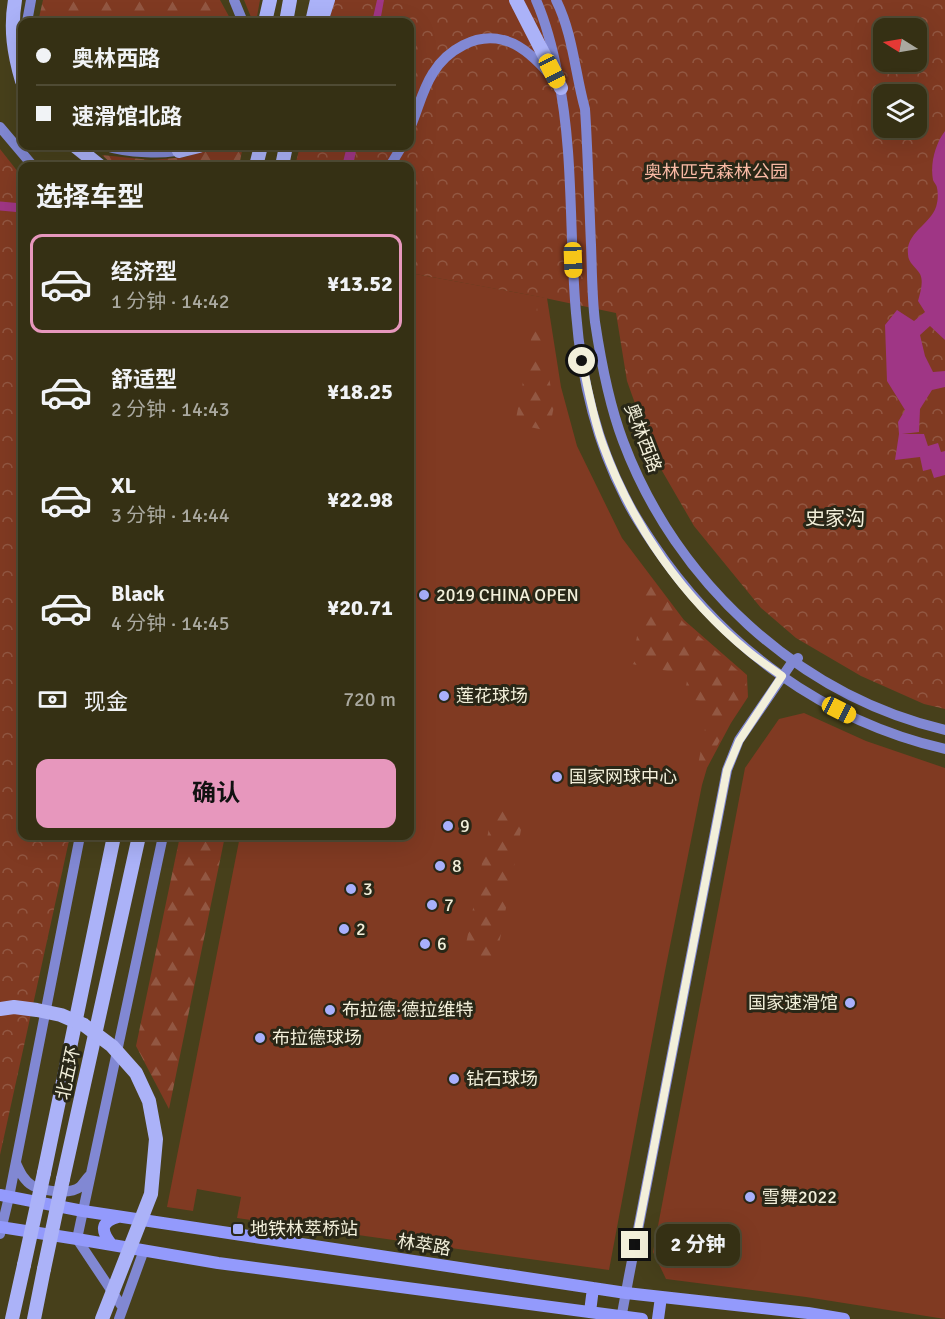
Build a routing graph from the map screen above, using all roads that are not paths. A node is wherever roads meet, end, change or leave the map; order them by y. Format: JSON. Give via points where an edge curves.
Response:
{"nodes":[{"id":1,"x":234,"y":0,"type":"edge"},
{"id":2,"x":270,"y":0,"type":"edge"},
{"id":3,"x":290,"y":0,"type":"edge"},
{"id":4,"x":317,"y":0,"type":"edge"},
{"id":5,"x":328,"y":0,"type":"edge"},
{"id":6,"x":516,"y":0,"type":"edge"},
{"id":7,"x":536,"y":0,"type":"edge"},
{"id":8,"x":15,"y":3,"type":"edge"},
{"id":9,"x":558,"y":3,"type":"edge"},
{"id":10,"x":241,"y":18,"type":"edge"},
{"id":11,"x":266,"y":18,"type":"edge"},
{"id":12,"x":287,"y":18,"type":"edge"},
{"id":13,"x":313,"y":18,"type":"edge"},
{"id":14,"x":322,"y":18,"type":"edge"},
{"id":15,"x":18,"y":68,"type":"edge"},
{"id":16,"x":561,"y":88,"type":"junction"},
{"id":17,"x":414,"y":117,"type":"edge"},
{"id":18,"x":0,"y":127,"type":"edge"},
{"id":19,"x":18,"y":148,"type":"edge"},
{"id":20,"x":19,"y":150,"type":"edge"},
{"id":21,"x":80,"y":150,"type":"edge"},
{"id":22,"x":127,"y":150,"type":"edge"},
{"id":23,"x":169,"y":150,"type":"edge"},
{"id":24,"x":30,"y":162,"type":"edge"},
{"id":25,"x":95,"y":162,"type":"edge"},
{"id":26,"x":796,"y":660,"type":"junction"},
{"id":27,"x":782,"y":676,"type":"junction"},
{"id":28,"x":945,"y":730,"type":"edge"},
{"id":29,"x":945,"y":749,"type":"edge"},
{"id":30,"x":79,"y":840,"type":"edge"},
{"id":31,"x":113,"y":840,"type":"edge"},
{"id":32,"x":138,"y":840,"type":"edge"},
{"id":33,"x":162,"y":840,"type":"edge"},
{"id":34,"x":0,"y":1010,"type":"edge"},
{"id":35,"x":16,"y":1162,"type":"junction"},
{"id":36,"x":91,"y":1172,"type":"junction"},
{"id":37,"x":5,"y":1196,"type":"edge"},
{"id":38,"x":83,"y":1211,"type":"junction"},
{"id":39,"x":118,"y":1217,"type":"junction"},
{"id":40,"x":1,"y":1230,"type":"edge"},
{"id":41,"x":77,"y":1239,"type":"junction"},
{"id":42,"x":111,"y":1245,"type":"junction"},
{"id":43,"x":144,"y":1250,"type":"junction"},
{"id":44,"x":593,"y":1288,"type":"junction"},
{"id":45,"x":626,"y":1293,"type":"junction"},
{"id":46,"x":661,"y":1297,"type":"junction"},
{"id":47,"x":590,"y":1312,"type":"junction"},
{"id":48,"x":121,"y":1314,"type":"edge"},
{"id":49,"x":775,"y":1314,"type":"edge"},
{"id":50,"x":808,"y":1314,"type":"edge"},
{"id":51,"x":622,"y":1318,"type":"edge"},
{"id":52,"x":12,"y":1319,"type":"edge"},
{"id":53,"x":34,"y":1319,"type":"edge"},
{"id":54,"x":102,"y":1319,"type":"edge"},
{"id":55,"x":642,"y":1319,"type":"edge"},
{"id":56,"x":658,"y":1319,"type":"edge"},
{"id":57,"x":840,"y":1319,"type":"edge"}],
"edges":[{"from":1,"to":10,"type":"street"},
{"from":2,"to":11,"type":"highway"},
{"from":3,"to":12,"type":"highway"},
{"from":4,"to":13,"type":"highway"},
{"from":5,"to":14,"type":"highway"},
{"from":6,"to":16,"type":"highway"},
{"from":7,"to":16,"type":"street","name":"奥林西路","via":[[551,39]]},
{"from":8,"to":15,"type":"highway","via":[[12,25]]},
{"from":9,"to":26,"type":"street","name":"奥林西路","via":[[585,109],[595,320],[608,390],[623,441],[661,521],[685,555],[727,605],[757,633]]},
{"from":16,"to":17,"type":"street","via":[[519,47],[503,40],[478,40],[454,49],[444,58],[425,86]]},
{"from":16,"to":27,"type":"street","name":"奥林西路","via":[[570,169],[578,334],[602,444],[634,514],[684,586],[729,634]]},
{"from":18,"to":19,"type":"street"},
{"from":20,"to":24,"type":"street"},
{"from":21,"to":25,"type":"highway"},
{"from":22,"to":23,"type":"street"},
{"from":26,"to":27,"type":"street"},
{"from":26,"to":28,"type":"street","name":"奥林西路","via":[[822,680],[864,701]]},
{"from":27,"to":29,"type":"street","name":"奥林西路","via":[[857,720]]},
{"from":27,"to":45,"type":"street","via":[[739,741],[727,770]]},
{"from":30,"to":35,"type":"street"},
{"from":31,"to":52,"type":"highway","name":"北五环","bridge":true},
{"from":32,"to":53,"type":"highway","name":"北五环","bridge":true},
{"from":33,"to":36,"type":"street"},
{"from":34,"to":54,"type":"highway","bridge":true,"via":[[37,1010],[84,1025],[112,1046],[136,1073],[149,1101],[156,1139],[151,1194]]},
{"from":35,"to":36,"type":"street","via":[[33,1185],[68,1193],[79,1188]]},
{"from":35,"to":37,"type":"street"},
{"from":36,"to":38,"type":"street"},
{"from":37,"to":38,"type":"main road","name":"林萃路"},
{"from":37,"to":40,"type":"street"},
{"from":38,"to":39,"type":"main road","name":"林萃路"},
{"from":38,"to":41,"type":"street"},
{"from":39,"to":42,"type":"main road","via":[[104,1225]]},
{"from":39,"to":44,"type":"main road","name":"林萃路"},
{"from":40,"to":41,"type":"main road"},
{"from":41,"to":42,"type":"main road"},
{"from":41,"to":48,"type":"street"},
{"from":42,"to":43,"type":"main road"},
{"from":43,"to":47,"type":"main road"},
{"from":43,"to":48,"type":"street"},
{"from":44,"to":45,"type":"main road","name":"林萃路"},
{"from":44,"to":47,"type":"main road"},
{"from":45,"to":46,"type":"main road","name":"林萃路"},
{"from":45,"to":51,"type":"street"},
{"from":46,"to":49,"type":"main road","name":"林萃路"},
{"from":46,"to":56,"type":"main road"},
{"from":47,"to":51,"type":"main road"},
{"from":49,"to":50,"type":"main road","name":"林萃路"},
{"from":50,"to":57,"type":"main road","name":"林萃路"},
{"from":51,"to":55,"type":"main road"}]}
